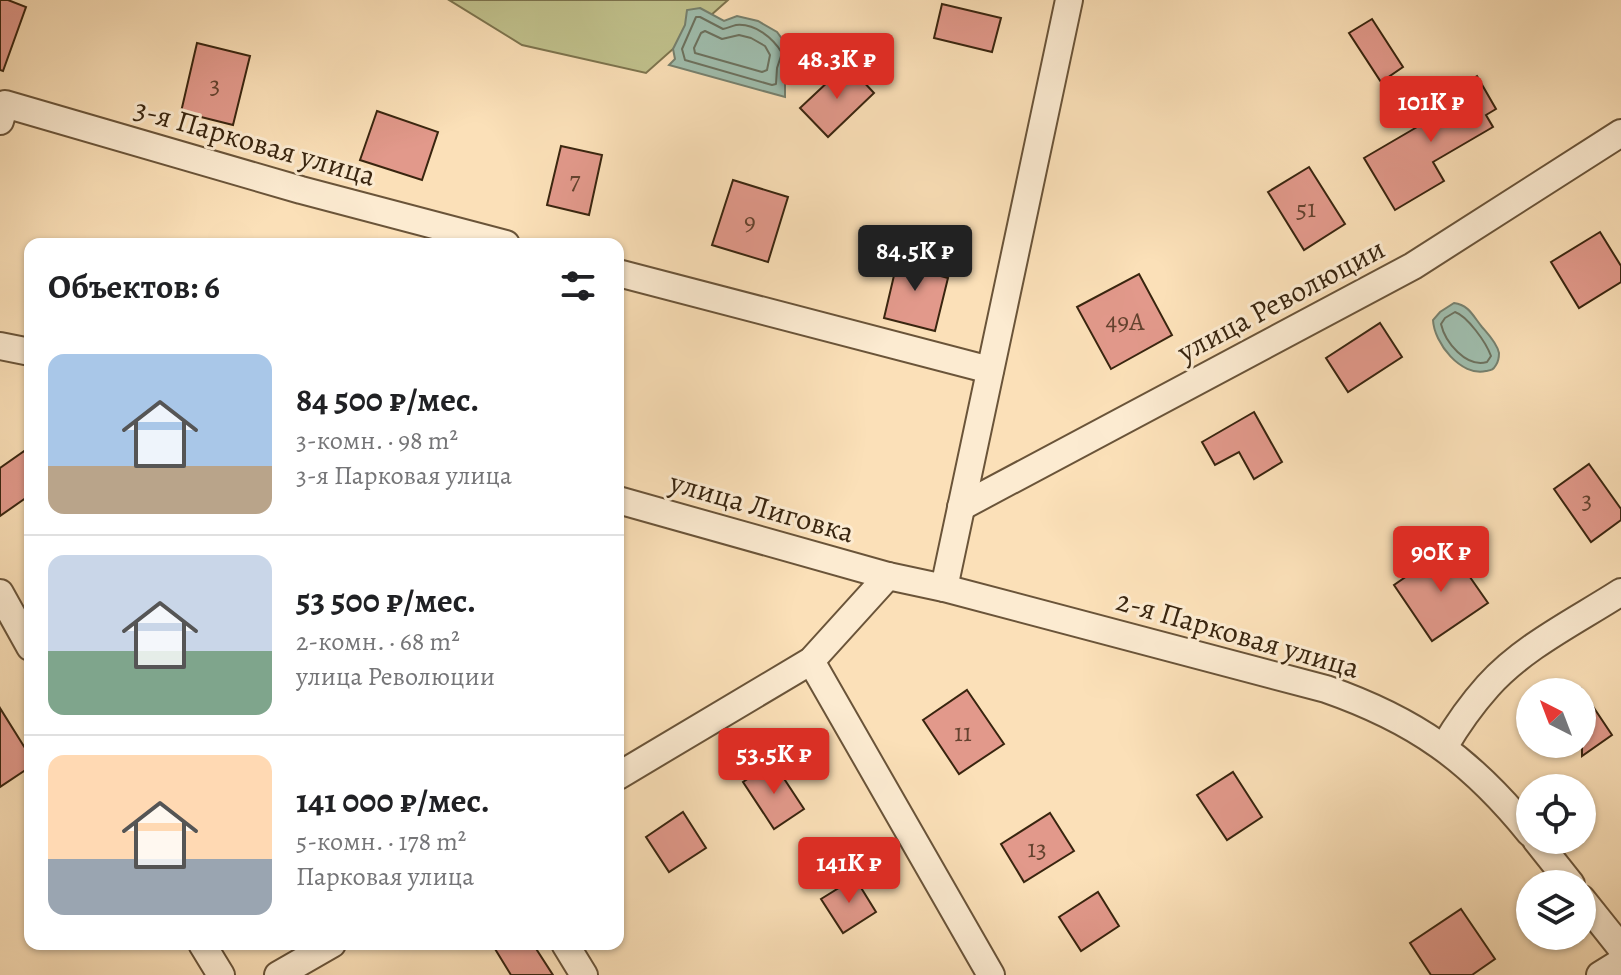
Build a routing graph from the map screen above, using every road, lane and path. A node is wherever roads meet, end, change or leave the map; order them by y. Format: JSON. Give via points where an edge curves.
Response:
{"nodes":[{"id":1,"x":1069,"y":0,"type":"edge"},
{"id":2,"x":0,"y":121,"type":"edge"},
{"id":3,"x":1621,"y":133,"type":"edge"},
{"id":4,"x":483,"y":238,"type":"edge"},
{"id":5,"x":624,"y":275,"type":"edge"},
{"id":6,"x":0,"y":346,"type":"edge"},
{"id":7,"x":24,"y":351,"type":"edge"},
{"id":8,"x":990,"y":370,"type":"junction"},
{"id":9,"x":624,"y":502,"type":"edge"},
{"id":10,"x":961,"y":507,"type":"junction"},
{"id":11,"x":888,"y":576,"type":"junction"},
{"id":12,"x":944,"y":588,"type":"junction"},
{"id":13,"x":1621,"y":592,"type":"edge"},
{"id":14,"x":0,"y":593,"type":"edge"},
{"id":15,"x":24,"y":636,"type":"edge"},
{"id":16,"x":811,"y":661,"type":"junction"},
{"id":17,"x":1444,"y":747,"type":"junction"},
{"id":18,"x":624,"y":772,"type":"edge"},
{"id":19,"x":1516,"y":816,"type":"edge"},
{"id":20,"x":1547,"y":854,"type":"edge"},
{"id":21,"x":1560,"y":870,"type":"edge"},
{"id":22,"x":1596,"y":917,"type":"edge"},
{"id":23,"x":1621,"y":948,"type":"edge"},
{"id":24,"x":206,"y":950,"type":"edge"},
{"id":25,"x":322,"y":950,"type":"edge"},
{"id":26,"x":569,"y":950,"type":"edge"},
{"id":27,"x":1621,"y":962,"type":"edge"},
{"id":28,"x":221,"y":975,"type":"edge"},
{"id":29,"x":278,"y":975,"type":"edge"},
{"id":30,"x":584,"y":975,"type":"edge"},
{"id":31,"x":991,"y":975,"type":"edge"},
{"id":32,"x":1600,"y":975,"type":"edge"}],
"edges":[{"from":1,"to":8,"type":"street"},
{"from":2,"to":4,"type":"street","name":"3-я Парковая улица","via":[[5,104]]},
{"from":3,"to":10,"type":"street","name":"улица Революции","via":[[1413,266]]},
{"from":5,"to":8,"type":"street"},
{"from":6,"to":7,"type":"street"},
{"from":8,"to":10,"type":"street"},
{"from":9,"to":11,"type":"street","name":"улица Лиговка"},
{"from":10,"to":12,"type":"street"},
{"from":11,"to":12,"type":"street","name":"2-я Парковая улица"},
{"from":11,"to":16,"type":"street"},
{"from":12,"to":17,"type":"street","name":"2-я Парковая улица","via":[[1326,689],[1364,702]]},
{"from":13,"to":17,"type":"street","via":[[1524,653],[1489,684]]},
{"from":14,"to":15,"type":"street"},
{"from":16,"to":18,"type":"street"},
{"from":16,"to":31,"type":"street"},
{"from":17,"to":19,"type":"street","name":"2-я Парковая улица"},
{"from":20,"to":21,"type":"street"},
{"from":22,"to":23,"type":"street"},
{"from":24,"to":28,"type":"street"},
{"from":25,"to":29,"type":"street"},
{"from":26,"to":30,"type":"street"},
{"from":27,"to":32,"type":"street"}]}
